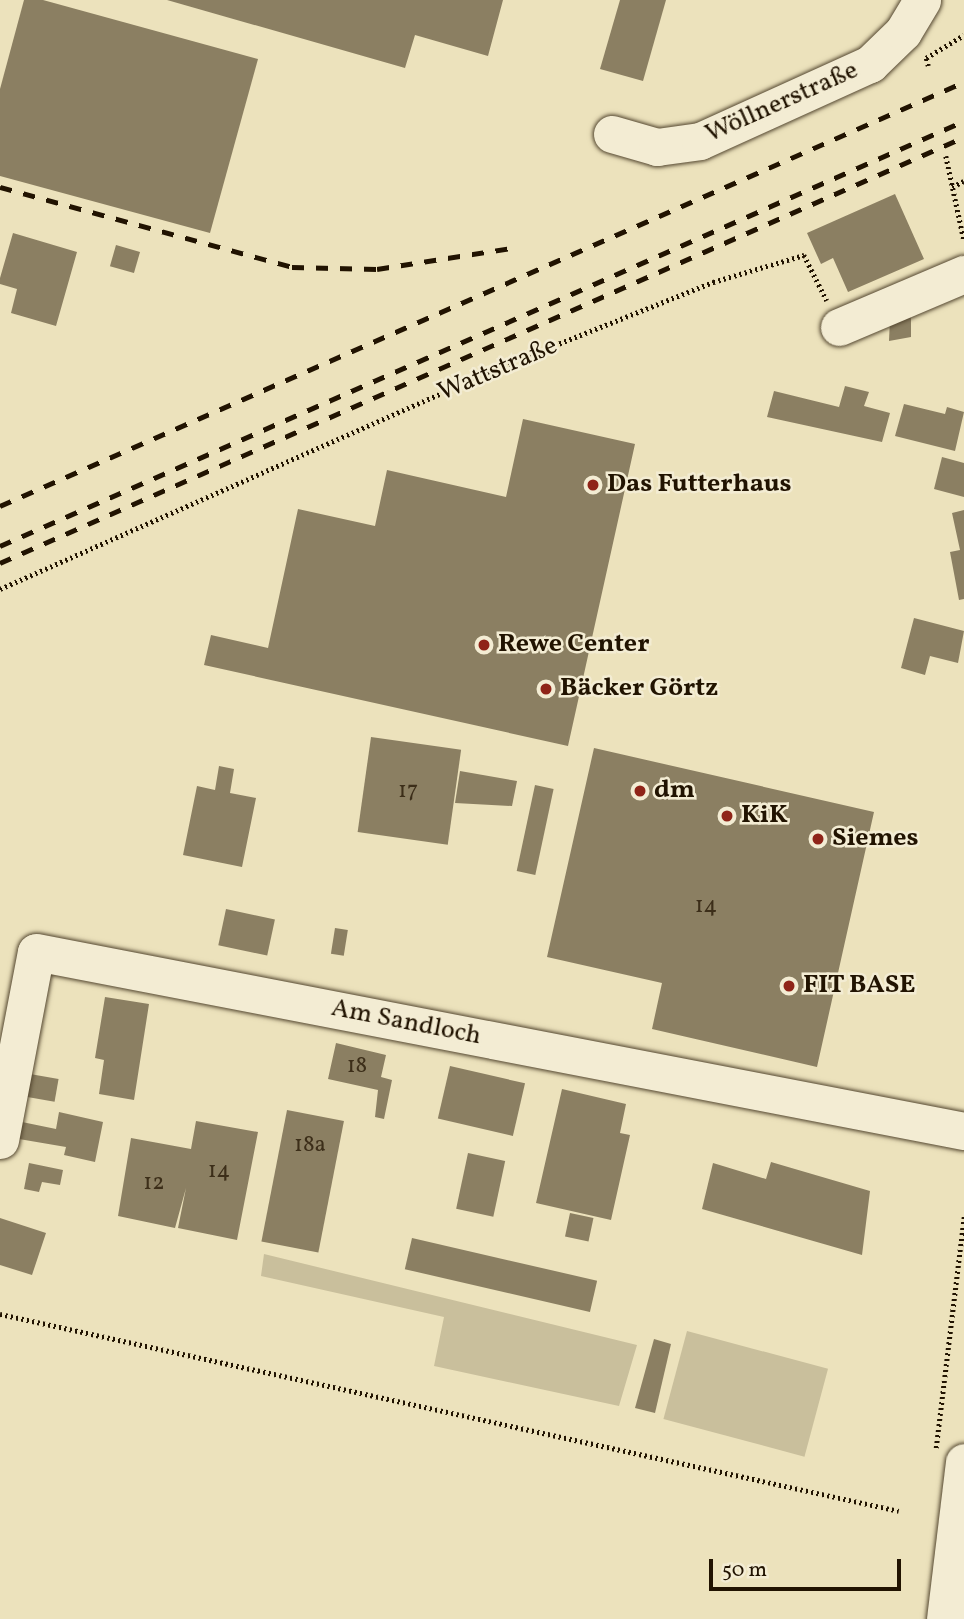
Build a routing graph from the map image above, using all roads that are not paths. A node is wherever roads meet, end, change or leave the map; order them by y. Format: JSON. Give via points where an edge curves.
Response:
{"nodes":[{"id":1,"x":922,"y":0,"type":"edge"},
{"id":2,"x":612,"y":134,"type":"dead end"},
{"id":3,"x":964,"y":274,"type":"edge"},
{"id":4,"x":839,"y":327,"type":"road end"},
{"id":5,"x":964,"y":1131,"type":"edge"},
{"id":6,"x":0,"y":1140,"type":"edge"},
{"id":7,"x":950,"y":1457,"type":"edge"},
{"id":8,"x":945,"y":1619,"type":"edge"}],
"edges":[{"from":1,"to":2,"type":"street","name":"Wöllnerstraße","via":[[903,32],[870,64],[700,141],[657,147]]},
{"from":3,"to":4,"type":"street"},
{"from":5,"to":6,"type":"street","name":"Am Sandloch","via":[[36,952]]},
{"from":7,"to":8,"type":"street"}]}
